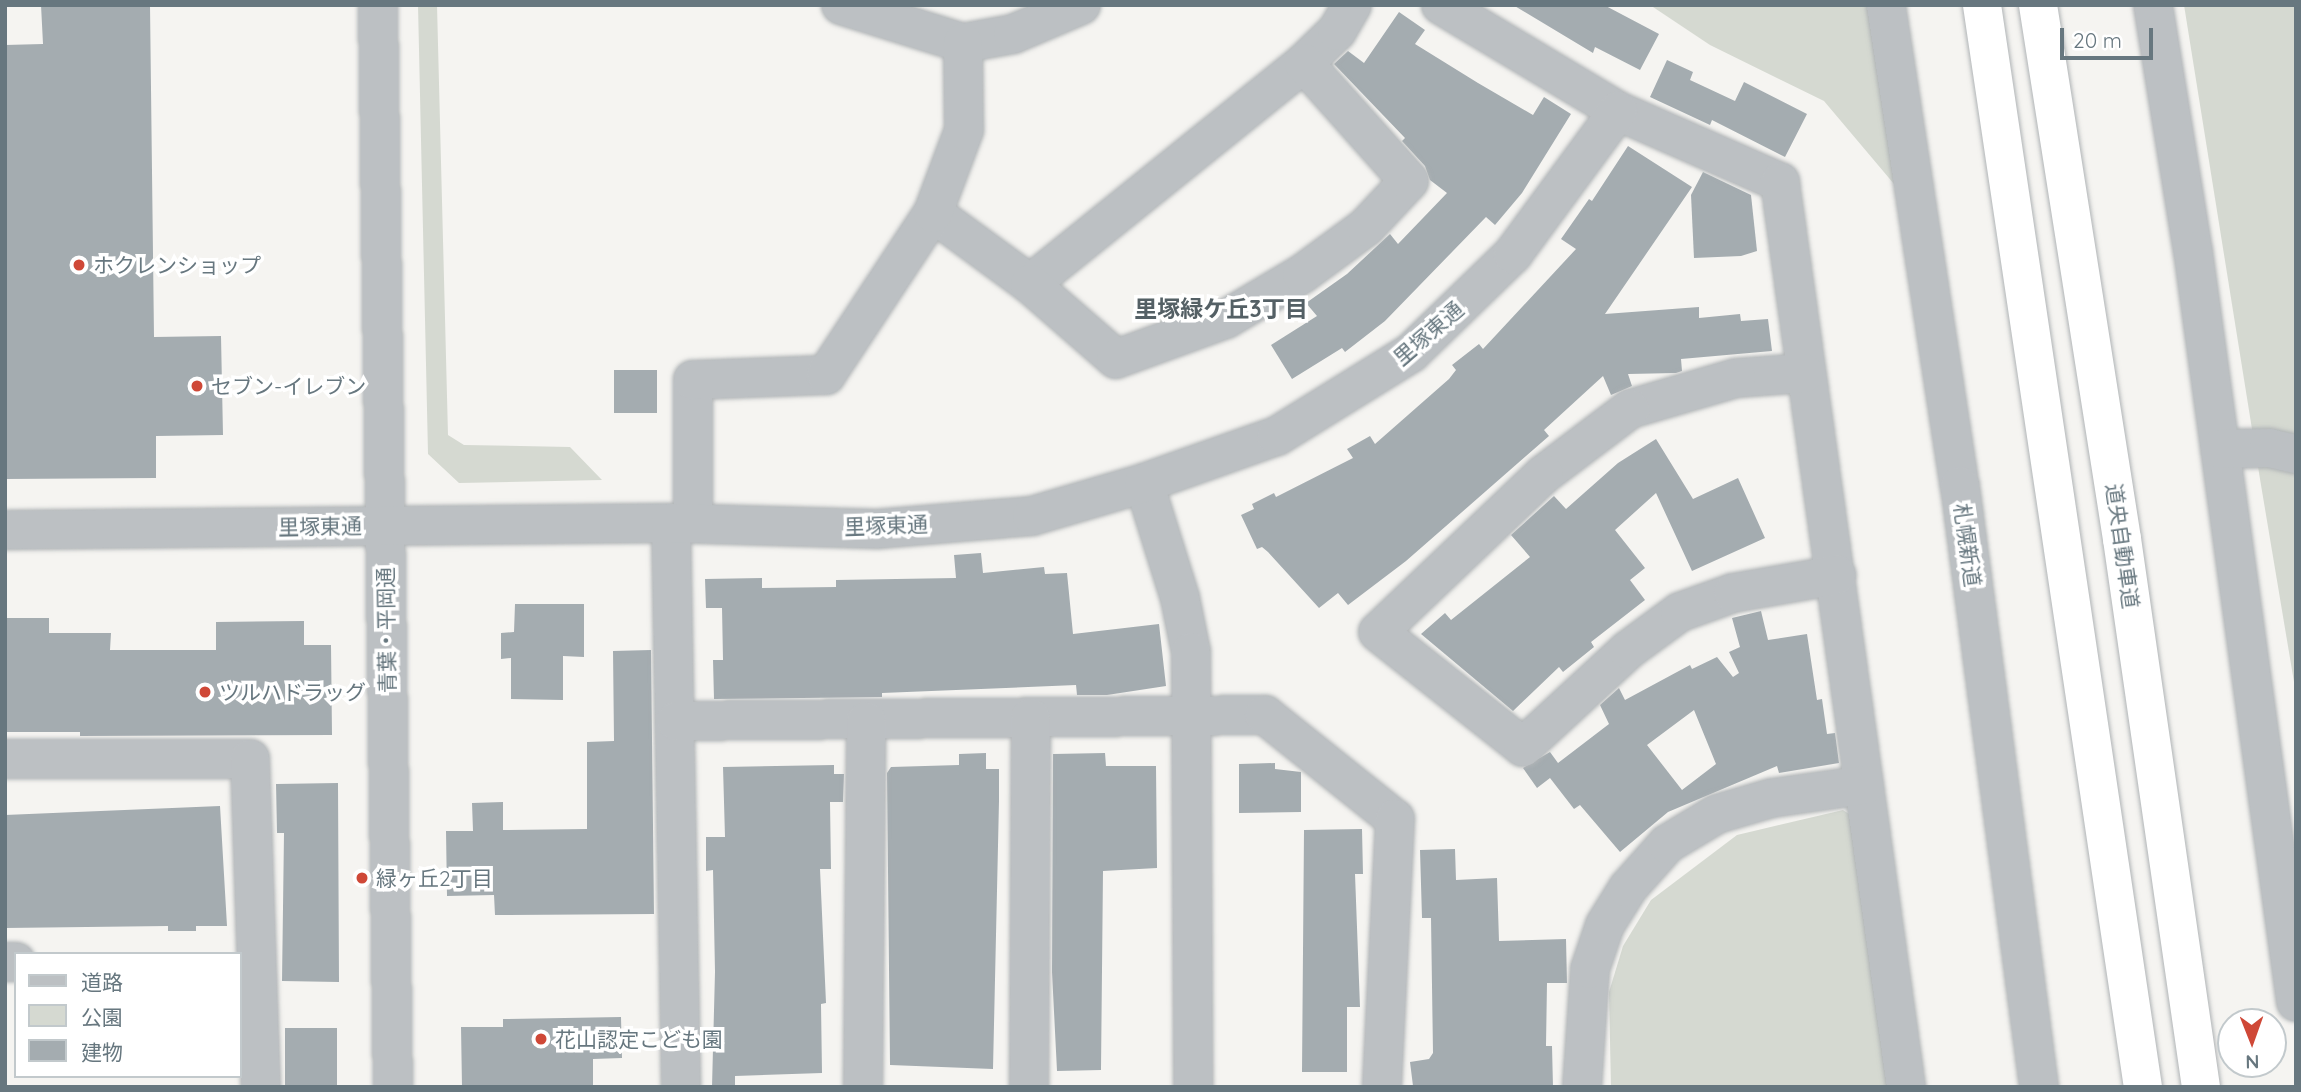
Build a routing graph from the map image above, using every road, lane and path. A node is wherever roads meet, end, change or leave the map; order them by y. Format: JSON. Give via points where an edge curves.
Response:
{"nodes":[{"id":1,"x":378,"y":5,"type":"edge"},
{"id":2,"x":1081,"y":5,"type":"edge"},
{"id":3,"x":1352,"y":5,"type":"edge"},
{"id":4,"x":1441,"y":5,"type":"edge"},
{"id":5,"x":1886,"y":5,"type":"edge"},
{"id":6,"x":1982,"y":5,"type":"edge"},
{"id":7,"x":2038,"y":5,"type":"edge"},
{"id":8,"x":2153,"y":5,"type":"edge"},
{"id":9,"x":848,"y":7,"type":"edge"},
{"id":10,"x":1014,"y":19,"type":"edge"},
{"id":11,"x":963,"y":43,"type":"junction"},
{"id":12,"x":1304,"y":63,"type":"junction"},
{"id":13,"x":1618,"y":111,"type":"junction"},
{"id":14,"x":933,"y":213,"type":"junction"},
{"id":15,"x":1030,"y":284,"type":"junction"},
{"id":16,"x":1804,"y":373,"type":"junction"},
{"id":17,"x":2220,"y":449,"type":"junction"},
{"id":18,"x":2296,"y":454,"type":"edge"},
{"id":19,"x":1144,"y":483,"type":"junction"},
{"id":20,"x":682,"y":523,"type":"junction"},
{"id":21,"x":384,"y":524,"type":"junction"},
{"id":22,"x":5,"y":530,"type":"edge"},
{"id":23,"x":1836,"y":575,"type":"junction"},
{"id":24,"x":1193,"y":713,"type":"junction"},
{"id":25,"x":1031,"y":718,"type":"junction"},
{"id":26,"x":676,"y":721,"type":"junction"},
{"id":27,"x":866,"y":721,"type":"junction"},
{"id":28,"x":5,"y":759,"type":"edge"},
{"id":29,"x":1864,"y":785,"type":"junction"},
{"id":30,"x":248,"y":958,"type":"edge"},
{"id":31,"x":2296,"y":1002,"type":"edge"},
{"id":32,"x":261,"y":1087,"type":"edge"},
{"id":33,"x":393,"y":1087,"type":"edge"},
{"id":34,"x":681,"y":1087,"type":"edge"},
{"id":35,"x":863,"y":1087,"type":"edge"},
{"id":36,"x":1029,"y":1087,"type":"edge"},
{"id":37,"x":1193,"y":1087,"type":"edge"},
{"id":38,"x":1382,"y":1087,"type":"edge"},
{"id":39,"x":1582,"y":1087,"type":"edge"},
{"id":40,"x":1906,"y":1087,"type":"edge"},
{"id":41,"x":2039,"y":1087,"type":"edge"},
{"id":42,"x":2143,"y":1087,"type":"edge"},
{"id":43,"x":2200,"y":1087,"type":"edge"}],
"edges":[{"from":1,"to":21,"type":"street","name":"青葉・平岡通"},
{"from":2,"to":10,"type":"street"},
{"from":3,"to":12,"type":"street","via":[[1337,31]]},
{"from":4,"to":13,"type":"street"},
{"from":5,"to":41,"type":"street","name":"札幌新道","via":[[1960,486]]},
{"from":6,"to":42,"type":"highway"},
{"from":7,"to":43,"type":"highway","name":"道央自動車道","via":[[2122,539]]},
{"from":8,"to":17,"type":"street"},
{"from":9,"to":11,"type":"street"},
{"from":10,"to":11,"type":"street"},
{"from":11,"to":14,"type":"street","via":[[964,130]]},
{"from":12,"to":15,"type":"street"},
{"from":12,"to":15,"type":"street","via":[[1409,181],[1366,228],[1303,274],[1226,319],[1116,359]]},
{"from":13,"to":16,"type":"street","via":[[1780,183]]},
{"from":13,"to":19,"type":"street","name":"里塚東通","via":[[1513,254],[1412,353],[1277,436]]},
{"from":14,"to":15,"type":"street"},
{"from":14,"to":20,"type":"street","via":[[826,375],[693,380]]},
{"from":16,"to":23,"type":"street"},
{"from":16,"to":23,"type":"street","via":[[1736,378],[1630,409],[1544,474],[1378,632],[1522,747],[1628,650],[1680,612],[1733,593]]},
{"from":17,"to":18,"type":"street","via":[[2269,448]]},
{"from":17,"to":31,"type":"street"},
{"from":19,"to":20,"type":"street","name":"里塚東通","via":[[1032,516],[877,529]]},
{"from":19,"to":24,"type":"street","via":[[1180,597],[1191,652]]},
{"from":20,"to":21,"type":"street","name":"里塚東通"},
{"from":20,"to":26,"type":"street"},
{"from":21,"to":22,"type":"street","name":"里塚東通"},
{"from":21,"to":33,"type":"street","name":"青葉・平岡通"},
{"from":23,"to":29,"type":"street"},
{"from":24,"to":25,"type":"street"},
{"from":24,"to":37,"type":"street"},
{"from":24,"to":38,"type":"street","via":[[1265,715],[1395,819]]},
{"from":25,"to":27,"type":"street"},
{"from":25,"to":36,"type":"street"},
{"from":26,"to":27,"type":"street"},
{"from":26,"to":34,"type":"street"},
{"from":27,"to":35,"type":"street"},
{"from":28,"to":30,"type":"street","via":[[250,759]]},
{"from":29,"to":39,"type":"street","via":[[1772,798],[1717,814],[1667,844],[1628,888],[1605,925],[1590,969]]},
{"from":29,"to":40,"type":"street"},
{"from":30,"to":32,"type":"street"}]}
